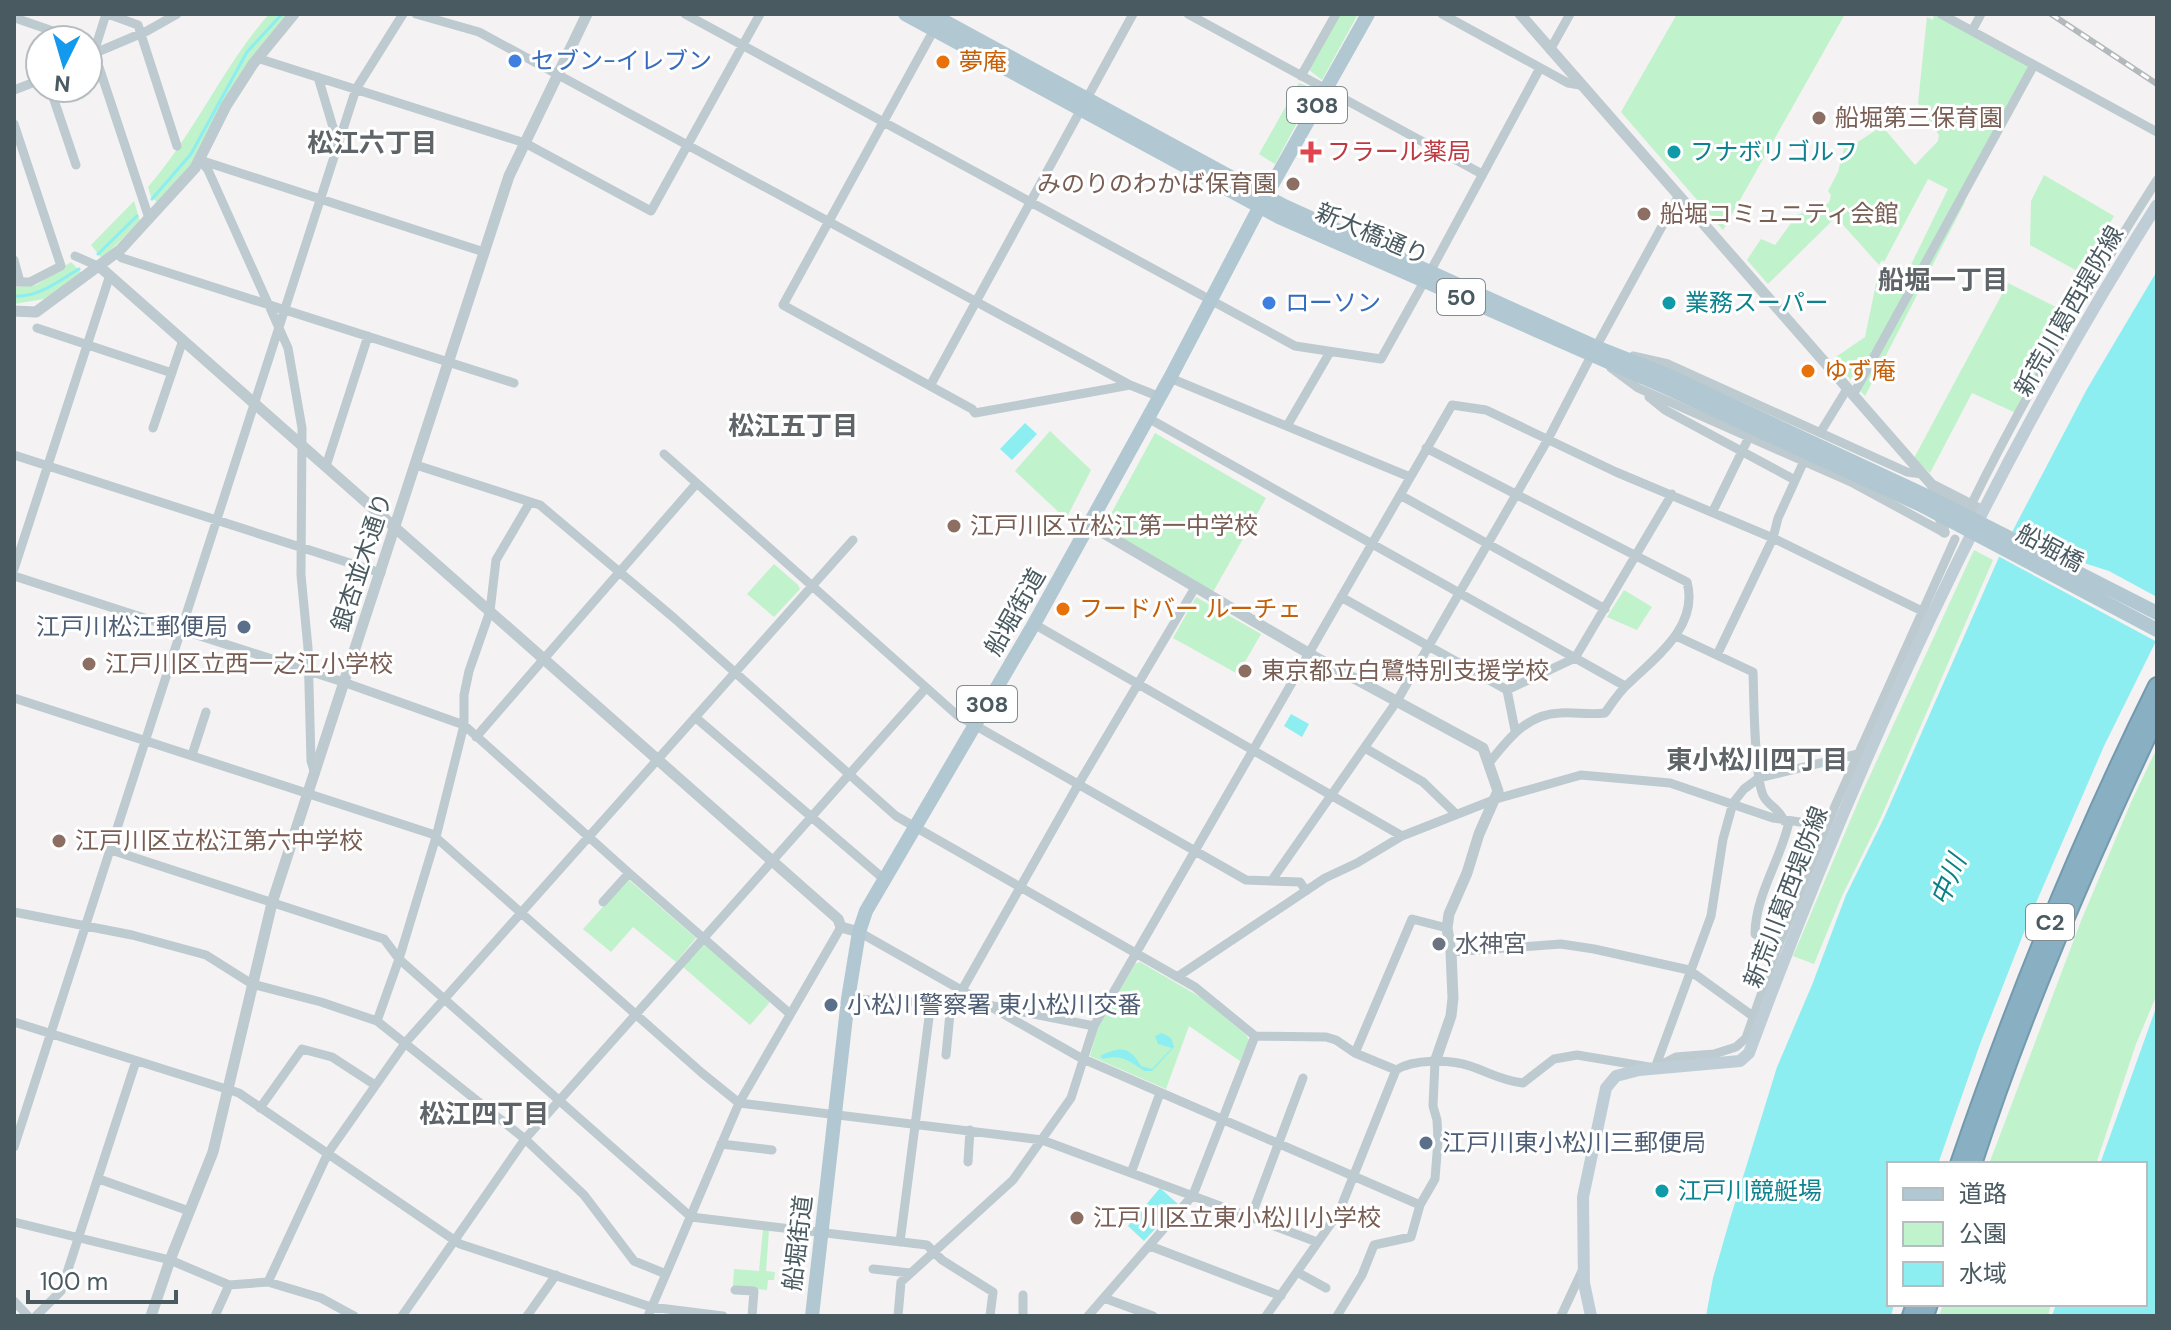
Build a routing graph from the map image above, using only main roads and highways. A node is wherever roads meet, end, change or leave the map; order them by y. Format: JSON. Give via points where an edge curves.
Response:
{"nodes":[{"id":1,"x":905,"y":14,"type":"edge"},
{"id":2,"x":1368,"y":14,"type":"edge"},
{"id":3,"x":937,"y":19,"type":"edge"},
{"id":4,"x":1262,"y":202,"type":"junction"},
{"id":5,"x":2157,"y":205,"type":"edge"},
{"id":6,"x":1927,"y":496,"type":"junction"},
{"id":7,"x":2157,"y":613,"type":"edge"},
{"id":8,"x":2157,"y":630,"type":"edge"},
{"id":9,"x":2157,"y":686,"type":"edge"},
{"id":10,"x":2157,"y":716,"type":"edge"},
{"id":11,"x":1960,"y":1162,"type":"edge"},
{"id":12,"x":1974,"y":1162,"type":"edge"},
{"id":13,"x":812,"y":1316,"type":"edge"},
{"id":14,"x":1591,"y":1316,"type":"edge"}],
"edges":[{"from":1,"to":3,"type":"main road","name":"新大橋通り","number":"50"},
{"from":2,"to":4,"type":"main road","name":"船堀街道","number":"308"},
{"from":3,"to":4,"type":"main road","name":"新大橋通り","number":"50"},
{"from":4,"to":6,"type":"main road","name":"新大橋通り","number":"50"},
{"from":4,"to":13,"type":"main road","name":"船堀街道","number":"308","via":[[1090,525],[866,911],[848,999]]},
{"from":5,"to":14,"type":"main road","name":"新荒川葛西堤防線","via":[[1955,538],[1852,782],[1746,1058],[1639,1070],[1616,1076],[1606,1088],[1585,1177],[1584,1268]]},
{"from":6,"to":7,"type":"main road","name":"船堀橋","number":"50","bridge":true},
{"from":6,"to":8,"type":"main road","name":"船堀橋","number":"50","bridge":true},
{"from":9,"to":11,"type":"highway","number":"C2","via":[[2036,955]]},
{"from":10,"to":12,"type":"highway","number":"C2","via":[[2062,926]]}]}
